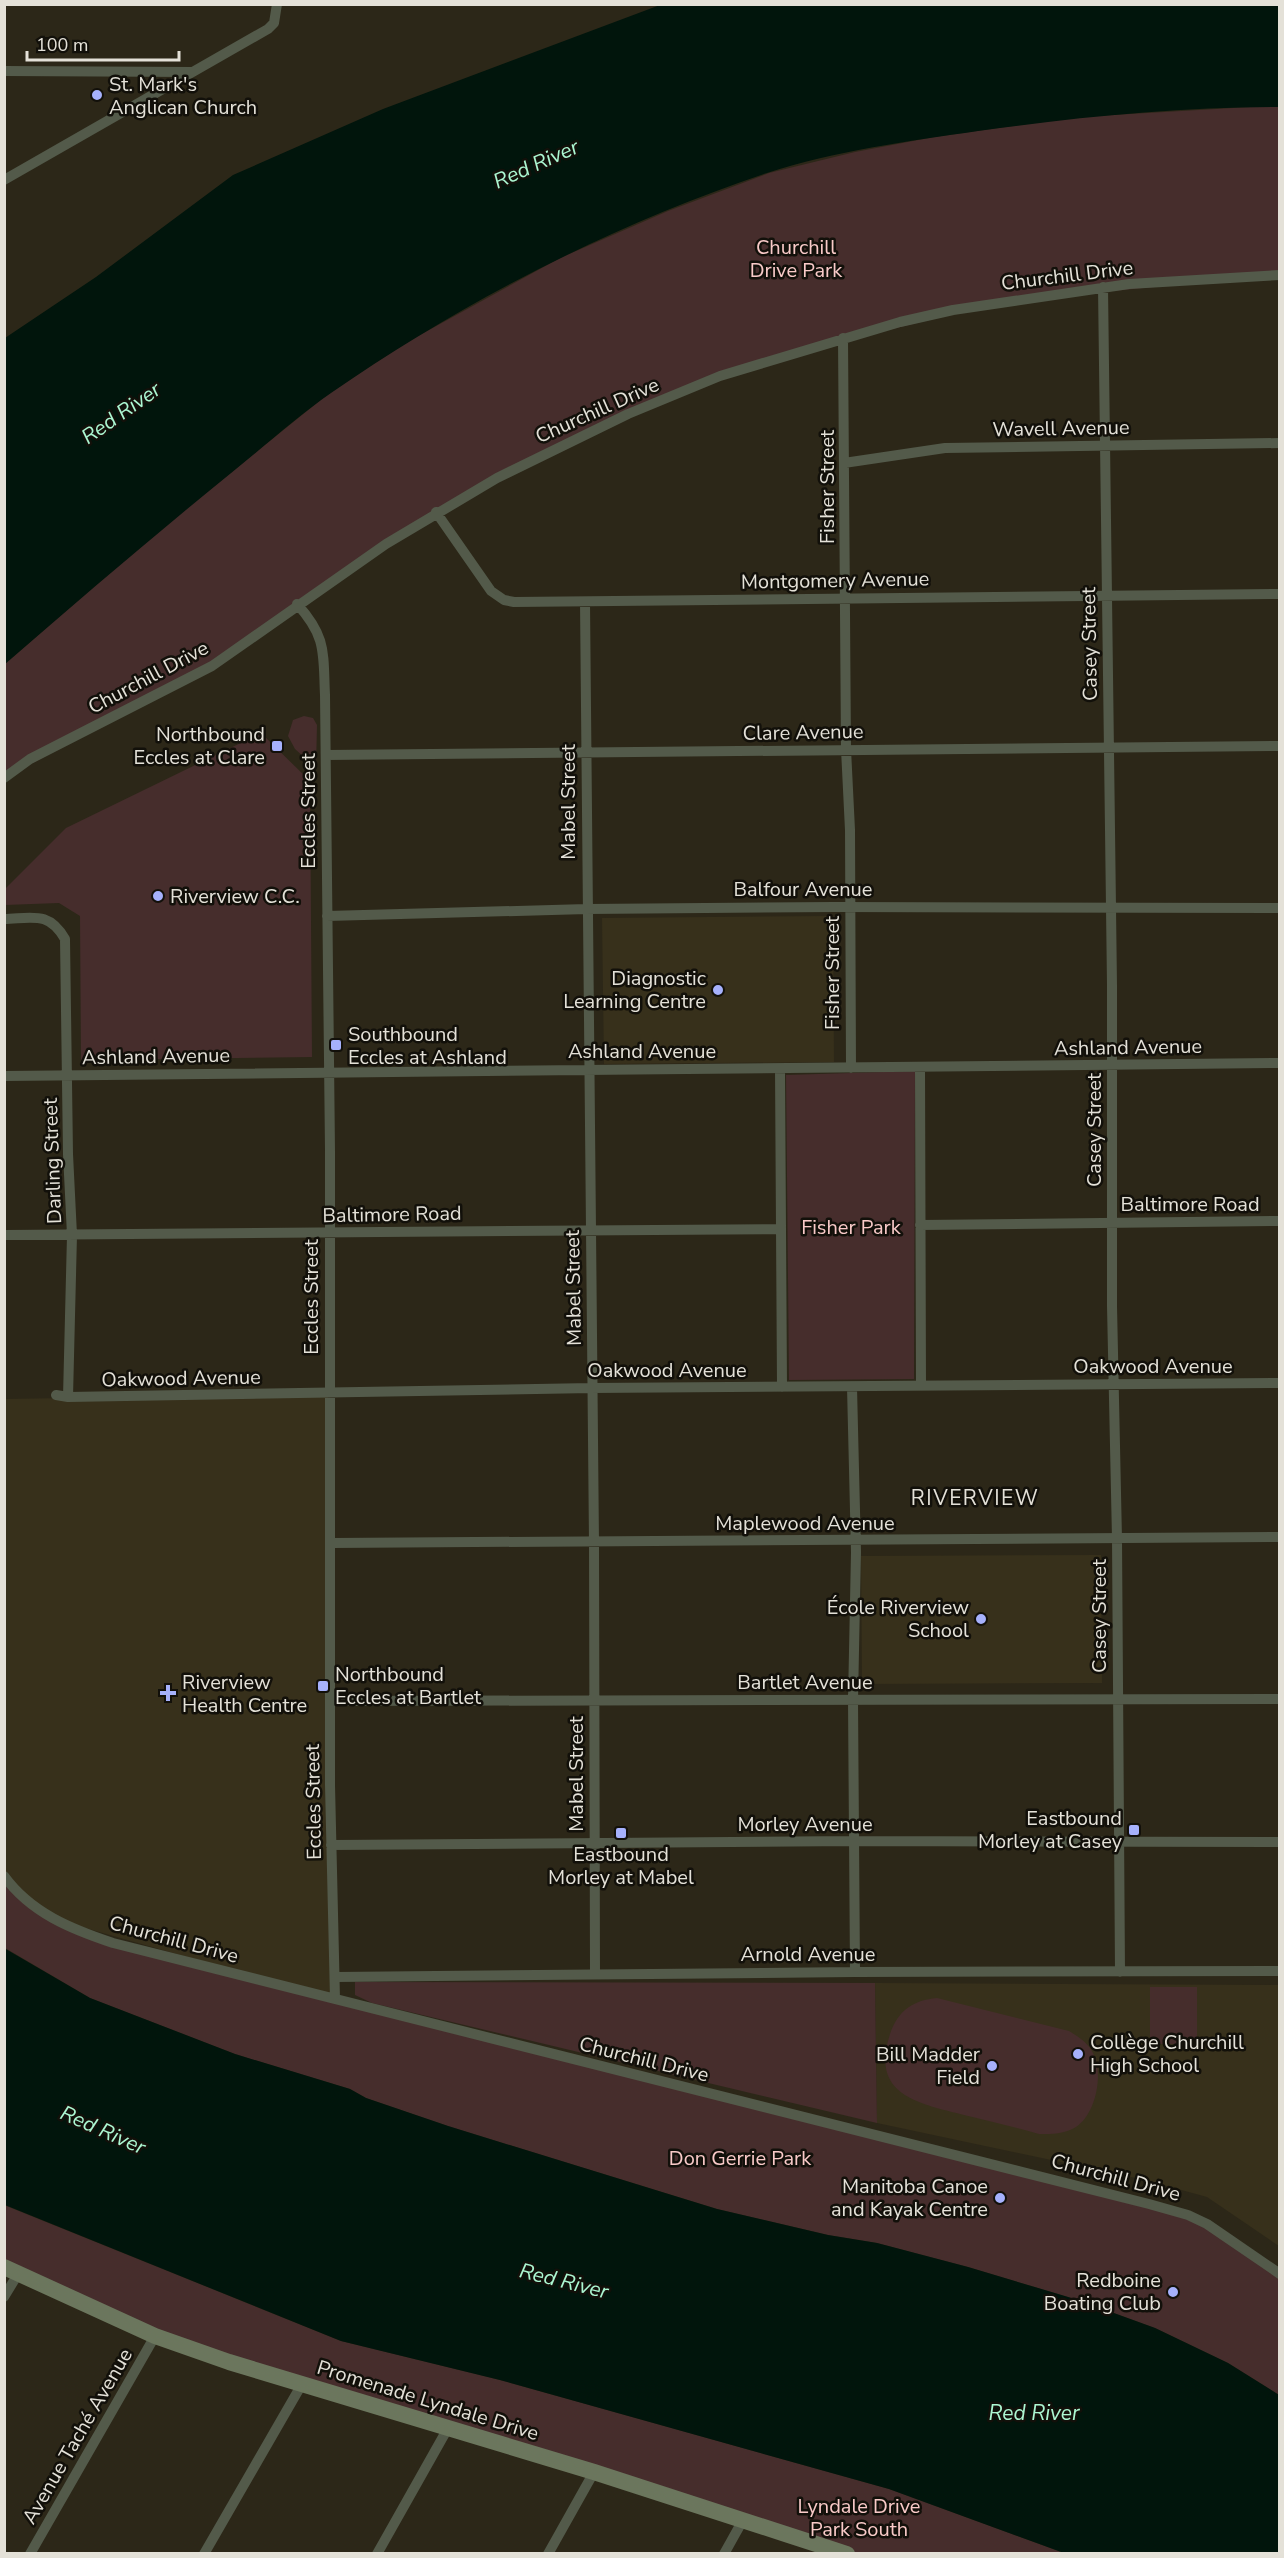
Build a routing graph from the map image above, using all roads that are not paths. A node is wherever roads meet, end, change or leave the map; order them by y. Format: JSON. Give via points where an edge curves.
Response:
{"nodes":[{"id":1,"x":277,"y":4,"type":"edge"},
{"id":2,"x":4,"y":71,"type":"edge"},
{"id":3,"x":192,"y":72,"type":"junction"},
{"id":4,"x":4,"y":180,"type":"edge"},
{"id":5,"x":1280,"y":275,"type":"edge"},
{"id":6,"x":1103,"y":287,"type":"junction"},
{"id":7,"x":843,"y":338,"type":"junction"},
{"id":8,"x":1280,"y":443,"type":"edge"},
{"id":9,"x":1105,"y":445,"type":"junction"},
{"id":10,"x":844,"y":463,"type":"junction"},
{"id":11,"x":436,"y":512,"type":"junction"},
{"id":12,"x":1280,"y":594,"type":"edge"},
{"id":13,"x":1106,"y":596,"type":"junction"},
{"id":14,"x":845,"y":598,"type":"junction"},
{"id":15,"x":585,"y":602,"type":"junction"},
{"id":16,"x":297,"y":604,"type":"junction"},
{"id":17,"x":1280,"y":746,"type":"edge"},
{"id":18,"x":1108,"y":747,"type":"junction"},
{"id":19,"x":846,"y":749,"type":"junction"},
{"id":20,"x":586,"y":753,"type":"junction"},
{"id":21,"x":326,"y":755,"type":"junction"},
{"id":22,"x":4,"y":778,"type":"edge"},
{"id":23,"x":850,"y":907,"type":"junction"},
{"id":24,"x":1280,"y":908,"type":"edge"},
{"id":25,"x":587,"y":909,"type":"junction"},
{"id":26,"x":1110,"y":909,"type":"junction"},
{"id":27,"x":327,"y":916,"type":"junction"},
{"id":28,"x":4,"y":919,"type":"edge"},
{"id":29,"x":1280,"y":1063,"type":"edge"},
{"id":30,"x":1112,"y":1065,"type":"junction"},
{"id":31,"x":920,"y":1067,"type":"junction"},
{"id":32,"x":851,"y":1068,"type":"junction"},
{"id":33,"x":780,"y":1069,"type":"junction"},
{"id":34,"x":589,"y":1070,"type":"junction"},
{"id":35,"x":328,"y":1072,"type":"junction"},
{"id":36,"x":68,"y":1075,"type":"junction"},
{"id":37,"x":4,"y":1076,"type":"edge"},
{"id":38,"x":1280,"y":1221,"type":"edge"},
{"id":39,"x":1112,"y":1222,"type":"junction"},
{"id":40,"x":920,"y":1225,"type":"junction"},
{"id":41,"x":781,"y":1228,"type":"junction"},
{"id":42,"x":590,"y":1230,"type":"junction"},
{"id":43,"x":330,"y":1233,"type":"junction"},
{"id":44,"x":72,"y":1234,"type":"junction"},
{"id":45,"x":4,"y":1235,"type":"edge"},
{"id":46,"x":1280,"y":1383,"type":"edge"},
{"id":47,"x":921,"y":1385,"type":"junction"},
{"id":48,"x":1114,"y":1385,"type":"junction"},
{"id":49,"x":852,"y":1386,"type":"junction"},
{"id":50,"x":782,"y":1387,"type":"junction"},
{"id":51,"x":592,"y":1388,"type":"junction"},
{"id":52,"x":328,"y":1394,"type":"junction"},
{"id":53,"x":56,"y":1395,"type":"dead end"},
{"id":54,"x":68,"y":1397,"type":"junction"},
{"id":55,"x":1280,"y":1537,"type":"edge"},
{"id":56,"x":1117,"y":1539,"type":"junction"},
{"id":57,"x":856,"y":1540,"type":"junction"},
{"id":58,"x":332,"y":1543,"type":"junction"},
{"id":59,"x":594,"y":1543,"type":"junction"},
{"id":60,"x":1118,"y":1699,"type":"junction"},
{"id":61,"x":1280,"y":1699,"type":"edge"},
{"id":62,"x":593,"y":1700,"type":"junction"},
{"id":63,"x":853,"y":1700,"type":"junction"},
{"id":64,"x":331,"y":1701,"type":"junction"},
{"id":65,"x":854,"y":1841,"type":"junction"},
{"id":66,"x":594,"y":1842,"type":"junction"},
{"id":67,"x":1280,"y":1842,"type":"edge"},
{"id":68,"x":1119,"y":1843,"type":"junction"},
{"id":69,"x":331,"y":1845,"type":"junction"},
{"id":70,"x":4,"y":1876,"type":"edge"},
{"id":71,"x":1280,"y":1971,"type":"edge"},
{"id":72,"x":855,"y":1972,"type":"junction"},
{"id":73,"x":1120,"y":1972,"type":"junction"},
{"id":74,"x":595,"y":1974,"type":"junction"},
{"id":75,"x":336,"y":1977,"type":"junction"},
{"id":76,"x":335,"y":1999,"type":"junction"},
{"id":77,"x":11,"y":2271,"type":"edge"},
{"id":78,"x":1280,"y":2274,"type":"edge"},
{"id":79,"x":4,"y":2297,"type":"edge"},
{"id":80,"x":155,"y":2336,"type":"junction"},
{"id":81,"x":302,"y":2384,"type":"junction"},
{"id":82,"x":448,"y":2428,"type":"junction"},
{"id":83,"x":594,"y":2472,"type":"junction"},
{"id":84,"x":743,"y":2520,"type":"junction"},
{"id":85,"x":30,"y":2553,"type":"edge"},
{"id":86,"x":204,"y":2553,"type":"edge"},
{"id":87,"x":377,"y":2553,"type":"edge"},
{"id":88,"x":548,"y":2553,"type":"edge"},
{"id":89,"x":724,"y":2553,"type":"edge"},
{"id":90,"x":847,"y":2553,"type":"edge"}],
"edges":[{"from":1,"to":3,"type":"street","via":[[274,23],[268,29]]},
{"from":2,"to":3,"type":"street"},
{"from":3,"to":4,"type":"street"},
{"from":5,"to":6,"type":"street","name":"Churchill Drive"},
{"from":6,"to":7,"type":"street","name":"Churchill Drive","via":[[953,310]]},
{"from":6,"to":9,"type":"street","name":"Casey Street"},
{"from":7,"to":10,"type":"street","name":"Fisher Street"},
{"from":7,"to":11,"type":"street","name":"Churchill Drive","via":[[720,376],[628,414],[538,456]]},
{"from":8,"to":9,"type":"street","name":"Wavell Avenue"},
{"from":9,"to":10,"type":"street","name":"Wavell Avenue","via":[[945,448]]},
{"from":9,"to":13,"type":"street","name":"Casey Street"},
{"from":10,"to":14,"type":"street","name":"Fisher Street"},
{"from":11,"to":15,"type":"street","name":"Montgomery Avenue","via":[[496,596],[514,602]]},
{"from":11,"to":16,"type":"street","name":"Churchill Drive"},
{"from":12,"to":13,"type":"street","name":"Montgomery Avenue"},
{"from":13,"to":14,"type":"street","name":"Montgomery Avenue"},
{"from":13,"to":18,"type":"street","name":"Casey Street"},
{"from":14,"to":15,"type":"street","name":"Montgomery Avenue"},
{"from":14,"to":19,"type":"street","name":"Fisher Street"},
{"from":15,"to":20,"type":"street","name":"Mabel Street"},
{"from":16,"to":21,"type":"street","name":"Eccles Street","via":[[312,620],[323,642]]},
{"from":16,"to":22,"type":"street","name":"Churchill Drive","via":[[212,666],[30,759]]},
{"from":17,"to":18,"type":"street","name":"Clare Avenue"},
{"from":18,"to":19,"type":"street","name":"Clare Avenue"},
{"from":18,"to":26,"type":"street","name":"Casey Street"},
{"from":19,"to":20,"type":"street","name":"Clare Avenue"},
{"from":19,"to":23,"type":"street","name":"Fisher Street"},
{"from":20,"to":21,"type":"street","name":"Clare Avenue"},
{"from":20,"to":25,"type":"street","name":"Mabel Street"},
{"from":21,"to":27,"type":"street","name":"Eccles Street"},
{"from":23,"to":25,"type":"street","name":"Balfour Avenue"},
{"from":23,"to":26,"type":"street","name":"Balfour Avenue"},
{"from":23,"to":32,"type":"street","name":"Fisher Street"},
{"from":24,"to":26,"type":"street","name":"Balfour Avenue"},
{"from":25,"to":27,"type":"street","name":"Balfour Avenue"},
{"from":25,"to":34,"type":"street","name":"Mabel Street"},
{"from":26,"to":30,"type":"street","name":"Casey Street"},
{"from":27,"to":35,"type":"street","name":"Eccles Street"},
{"from":28,"to":36,"type":"street","name":"Darling Street","via":[[40,917],[57,925],[65,939]]},
{"from":29,"to":30,"type":"street","name":"Ashland Avenue"},
{"from":30,"to":31,"type":"street","name":"Ashland Avenue"},
{"from":30,"to":39,"type":"street","name":"Casey Street"},
{"from":31,"to":32,"type":"street","name":"Ashland Avenue"},
{"from":31,"to":40,"type":"street"},
{"from":32,"to":33,"type":"street","name":"Ashland Avenue"},
{"from":33,"to":34,"type":"street","name":"Ashland Avenue"},
{"from":33,"to":41,"type":"street"},
{"from":34,"to":35,"type":"street","name":"Ashland Avenue"},
{"from":34,"to":42,"type":"street","name":"Mabel Street"},
{"from":35,"to":36,"type":"street","name":"Ashland Avenue"},
{"from":35,"to":43,"type":"street","name":"Eccles Street"},
{"from":36,"to":37,"type":"street","name":"Ashland Avenue"},
{"from":36,"to":44,"type":"street","name":"Darling Street"},
{"from":38,"to":39,"type":"street","name":"Baltimore Road"},
{"from":39,"to":40,"type":"street","name":"Baltimore Road"},
{"from":39,"to":48,"type":"street","name":"Casey Street"},
{"from":40,"to":47,"type":"street"},
{"from":41,"to":42,"type":"street","name":"Baltimore Road"},
{"from":41,"to":50,"type":"street"},
{"from":42,"to":43,"type":"street","name":"Baltimore Road"},
{"from":42,"to":51,"type":"street","name":"Mabel Street"},
{"from":43,"to":44,"type":"street","name":"Baltimore Road"},
{"from":43,"to":52,"type":"street","name":"Eccles Street"},
{"from":44,"to":45,"type":"street","name":"Baltimore Road"},
{"from":44,"to":54,"type":"street","name":"Darling Street"},
{"from":46,"to":48,"type":"street","name":"Oakwood Avenue"},
{"from":47,"to":48,"type":"street","name":"Oakwood Avenue"},
{"from":47,"to":49,"type":"street","name":"Oakwood Avenue"},
{"from":48,"to":56,"type":"street","name":"Casey Street"},
{"from":49,"to":50,"type":"street","name":"Oakwood Avenue"},
{"from":49,"to":57,"type":"street"},
{"from":50,"to":51,"type":"street","name":"Oakwood Avenue"},
{"from":51,"to":52,"type":"street","name":"Oakwood Avenue"},
{"from":51,"to":59,"type":"street","name":"Mabel Street"},
{"from":52,"to":54,"type":"street","name":"Oakwood Avenue"},
{"from":52,"to":58,"type":"street","name":"Eccles Street"},
{"from":53,"to":54,"type":"street","name":"Oakwood Avenue"},
{"from":55,"to":56,"type":"street","name":"Maplewood Avenue"},
{"from":56,"to":57,"type":"street","name":"Maplewood Avenue"},
{"from":56,"to":60,"type":"street","name":"Casey Street"},
{"from":57,"to":59,"type":"street","name":"Maplewood Avenue"},
{"from":57,"to":63,"type":"street"},
{"from":58,"to":59,"type":"street","name":"Maplewood Avenue"},
{"from":58,"to":64,"type":"street","name":"Eccles Street"},
{"from":59,"to":62,"type":"street","name":"Mabel Street"},
{"from":60,"to":61,"type":"street","name":"Bartlet Avenue"},
{"from":60,"to":63,"type":"street","name":"Bartlet Avenue"},
{"from":60,"to":68,"type":"street","name":"Casey Street"},
{"from":62,"to":63,"type":"street","name":"Bartlet Avenue"},
{"from":62,"to":64,"type":"street","name":"Bartlet Avenue"},
{"from":62,"to":66,"type":"street","name":"Mabel Street"},
{"from":63,"to":65,"type":"street"},
{"from":64,"to":69,"type":"street","name":"Eccles Street"},
{"from":65,"to":66,"type":"street","name":"Morley Avenue"},
{"from":65,"to":68,"type":"street","name":"Morley Avenue"},
{"from":65,"to":72,"type":"street"},
{"from":66,"to":69,"type":"street","name":"Morley Avenue"},
{"from":66,"to":74,"type":"street","name":"Mabel Street"},
{"from":67,"to":68,"type":"street","name":"Morley Avenue"},
{"from":68,"to":73,"type":"street","name":"Casey Street"},
{"from":69,"to":75,"type":"street","name":"Eccles Street"},
{"from":70,"to":76,"type":"street","name":"Churchill Drive","via":[[34,1907],[67,1927],[112,1943]]},
{"from":71,"to":73,"type":"street","name":"Arnold Avenue"},
{"from":72,"to":73,"type":"street","name":"Arnold Avenue"},
{"from":72,"to":74,"type":"street","name":"Arnold Avenue"},
{"from":74,"to":75,"type":"street","name":"Arnold Avenue"},
{"from":75,"to":76,"type":"street","name":"Eccles Street"},
{"from":76,"to":78,"type":"street","name":"Churchill Drive","via":[[1188,2215],[1230,2238]]},
{"from":77,"to":79,"type":"street"},
{"from":77,"to":80,"type":"street","name":"Promenade Lyndale Drive"},
{"from":80,"to":81,"type":"street","name":"Promenade Lyndale Drive"},
{"from":80,"to":85,"type":"street","name":"Avenue Taché Avenue"},
{"from":81,"to":82,"type":"street","name":"Promenade Lyndale Drive"},
{"from":81,"to":86,"type":"street"},
{"from":82,"to":83,"type":"street","name":"Promenade Lyndale Drive"},
{"from":82,"to":87,"type":"street"},
{"from":83,"to":84,"type":"street","name":"Promenade Lyndale Drive"},
{"from":83,"to":88,"type":"street"},
{"from":84,"to":89,"type":"street"},
{"from":84,"to":90,"type":"street","name":"Promenade Lyndale Drive"}]}
